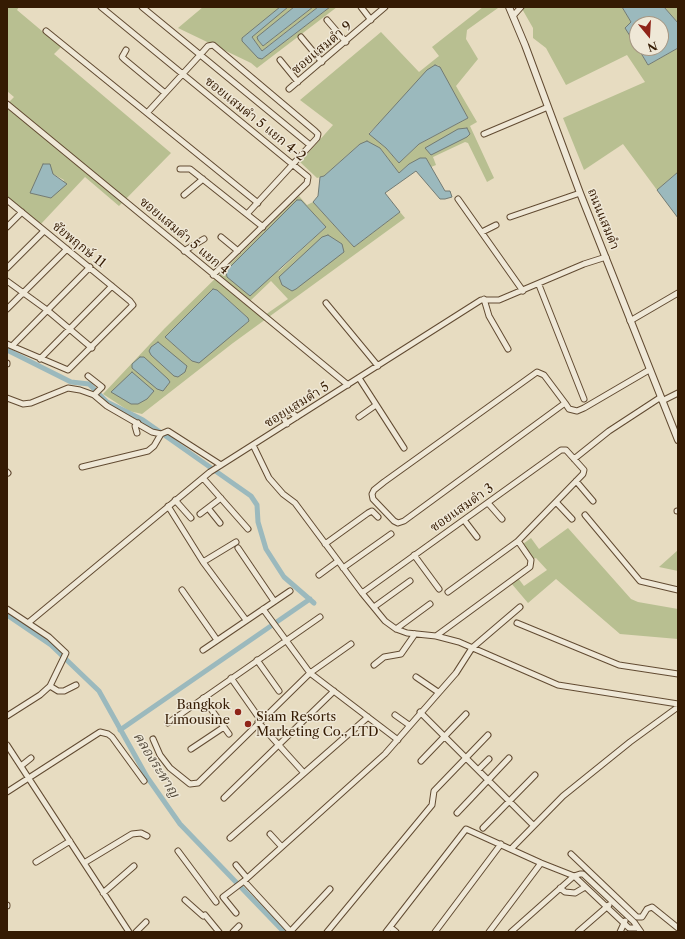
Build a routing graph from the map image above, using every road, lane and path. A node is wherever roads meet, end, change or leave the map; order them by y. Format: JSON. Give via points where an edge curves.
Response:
{"nodes":[{"id":1,"x":101,"y":7,"type":"edge"},
{"id":2,"x":142,"y":7,"type":"edge"},
{"id":3,"x":361,"y":7,"type":"edge"},
{"id":4,"x":385,"y":7,"type":"edge"},
{"id":5,"x":509,"y":7,"type":"edge"},
{"id":6,"x":521,"y":7,"type":"edge"},
{"id":7,"x":513,"y":16,"type":"junction"},
{"id":8,"x":327,"y":20,"type":"dead end"},
{"id":9,"x":372,"y":20,"type":"junction"},
{"id":10,"x":46,"y":31,"type":"dead end"},
{"id":11,"x":301,"y":37,"type":"dead end"},
{"id":12,"x":346,"y":42,"type":"junction"},
{"id":13,"x":126,"y":50,"type":"dead end"},
{"id":14,"x":200,"y":55,"type":"junction"},
{"id":15,"x":280,"y":60,"type":"dead end"},
{"id":16,"x":322,"y":62,"type":"junction"},
{"id":17,"x":182,"y":74,"type":"junction"},
{"id":18,"x":298,"y":82,"type":"junction"},
{"id":19,"x":289,"y":89,"type":"dead end"},
{"id":20,"x":165,"y":93,"type":"junction"},
{"id":21,"x":7,"y":104,"type":"edge"},
{"id":22,"x":548,"y":107,"type":"junction"},
{"id":23,"x":147,"y":113,"type":"junction"},
{"id":24,"x":484,"y":134,"type":"dead end"},
{"id":25,"x":310,"y":145,"type":"junction"},
{"id":26,"x":293,"y":164,"type":"junction"},
{"id":27,"x":180,"y":169,"type":"dead end"},
{"id":28,"x":203,"y":179,"type":"junction"},
{"id":29,"x":580,"y":193,"type":"junction"},
{"id":30,"x":184,"y":195,"type":"dead end"},
{"id":31,"x":458,"y":199,"type":"dead end"},
{"id":32,"x":7,"y":200,"type":"edge"},
{"id":33,"x":258,"y":203,"type":"junction"},
{"id":34,"x":22,"y":212,"type":"junction"},
{"id":35,"x":247,"y":214,"type":"junction"},
{"id":36,"x":510,"y":217,"type":"dead end"},
{"id":37,"x":496,"y":225,"type":"dead end"},
{"id":38,"x":7,"y":226,"type":"edge"},
{"id":39,"x":263,"y":227,"type":"junction"},
{"id":40,"x":44,"y":231,"type":"junction"},
{"id":41,"x":482,"y":232,"type":"junction"},
{"id":42,"x":221,"y":237,"type":"dead end"},
{"id":43,"x":204,"y":239,"type":"dead end"},
{"id":44,"x":67,"y":249,"type":"junction"},
{"id":45,"x":184,"y":251,"type":"junction"},
{"id":46,"x":238,"y":251,"type":"junction"},
{"id":47,"x":606,"y":257,"type":"junction"},
{"id":48,"x":90,"y":267,"type":"junction"},
{"id":49,"x":7,"y":268,"type":"edge"},
{"id":50,"x":213,"y":275,"type":"junction"},
{"id":51,"x":7,"y":281,"type":"edge"},
{"id":52,"x":539,"y":285,"type":"junction"},
{"id":53,"x":112,"y":286,"type":"junction"},
{"id":54,"x":523,"y":291,"type":"junction"},
{"id":55,"x":24,"y":292,"type":"junction"},
{"id":56,"x":678,"y":293,"type":"edge"},
{"id":57,"x":484,"y":299,"type":"junction"},
{"id":58,"x":326,"y":304,"type":"dead end"},
{"id":59,"x":7,"y":309,"type":"edge"},
{"id":60,"x":47,"y":310,"type":"junction"},
{"id":61,"x":630,"y":321,"type":"junction"},
{"id":62,"x":70,"y":329,"type":"junction"},
{"id":63,"x":7,"y":344,"type":"edge"},
{"id":64,"x":13,"y":345,"type":"junction"},
{"id":65,"x":92,"y":348,"type":"junction"},
{"id":66,"x":508,"y":349,"type":"dead end"},
{"id":67,"x":40,"y":359,"type":"junction"},
{"id":68,"x":378,"y":366,"type":"junction"},
{"id":69,"x":649,"y":370,"type":"junction"},
{"id":70,"x":88,"y":376,"type":"dead end"},
{"id":71,"x":359,"y":378,"type":"junction"},
{"id":72,"x":348,"y":385,"type":"junction"},
{"id":73,"x":678,"y":393,"type":"edge"},
{"id":74,"x":94,"y":395,"type":"junction"},
{"id":75,"x":7,"y":398,"type":"edge"},
{"id":76,"x":584,"y":398,"type":"dead end"},
{"id":77,"x":662,"y":399,"type":"junction"},
{"id":78,"x":565,"y":403,"type":"junction"},
{"id":79,"x":376,"y":404,"type":"junction"},
{"id":80,"x":297,"y":417,"type":"junction"},
{"id":81,"x":359,"y":417,"type":"dead end"},
{"id":82,"x":138,"y":423,"type":"junction"},
{"id":83,"x":286,"y":424,"type":"junction"},
{"id":84,"x":137,"y":433,"type":"dead end"},
{"id":85,"x":161,"y":434,"type":"junction"},
{"id":86,"x":678,"y":440,"type":"edge"},
{"id":87,"x":253,"y":445,"type":"junction"},
{"id":88,"x":404,"y":448,"type":"dead end"},
{"id":89,"x":574,"y":459,"type":"junction"},
{"id":90,"x":221,"y":465,"type":"junction"},
{"id":91,"x":82,"y":467,"type":"dead end"},
{"id":92,"x":203,"y":478,"type":"junction"},
{"id":93,"x":576,"y":481,"type":"junction"},
{"id":94,"x":221,"y":498,"type":"junction"},
{"id":95,"x":175,"y":500,"type":"junction"},
{"id":96,"x":593,"y":501,"type":"dead end"},
{"id":97,"x":556,"y":502,"type":"junction"},
{"id":98,"x":488,"y":503,"type":"junction"},
{"id":99,"x":168,"y":506,"type":"junction"},
{"id":100,"x":208,"y":508,"type":"junction"},
{"id":101,"x":200,"y":514,"type":"dead end"},
{"id":102,"x":585,"y":515,"type":"dead end"},
{"id":103,"x":378,"y":517,"type":"dead end"},
{"id":104,"x":191,"y":518,"type":"dead end"},
{"id":105,"x":502,"y":519,"type":"dead end"},
{"id":106,"x":572,"y":519,"type":"dead end"},
{"id":107,"x":464,"y":520,"type":"junction"},
{"id":108,"x":220,"y":523,"type":"dead end"},
{"id":109,"x":248,"y":529,"type":"dead end"},
{"id":110,"x":391,"y":534,"type":"dead end"},
{"id":111,"x":477,"y":537,"type":"dead end"},
{"id":112,"x":518,"y":541,"type":"junction"},
{"id":113,"x":236,"y":542,"type":"dead end"},
{"id":114,"x":325,"y":544,"type":"junction"},
{"id":115,"x":238,"y":548,"type":"dead end"},
{"id":116,"x":414,"y":555,"type":"junction"},
{"id":117,"x":338,"y":561,"type":"junction"},
{"id":118,"x":204,"y":562,"type":"junction"},
{"id":119,"x":343,"y":568,"type":"junction"},
{"id":120,"x":318,"y":575,"type":"dead end"},
{"id":121,"x":410,"y":580,"type":"dead end"},
{"id":122,"x":439,"y":589,"type":"dead end"},
{"id":123,"x":182,"y":590,"type":"dead end"},
{"id":124,"x":678,"y":590,"type":"edge"},
{"id":125,"x":290,"y":591,"type":"dead end"},
{"id":126,"x":448,"y":592,"type":"dead end"},
{"id":127,"x":362,"y":593,"type":"junction"},
{"id":128,"x":274,"y":601,"type":"junction"},
{"id":129,"x":430,"y":604,"type":"dead end"},
{"id":130,"x":374,"y":607,"type":"junction"},
{"id":131,"x":520,"y":607,"type":"dead end"},
{"id":132,"x":7,"y":609,"type":"edge"},
{"id":133,"x":263,"y":609,"type":"junction"},
{"id":134,"x":320,"y":617,"type":"dead end"},
{"id":135,"x":246,"y":620,"type":"junction"},
{"id":136,"x":517,"y":622,"type":"dead end"},
{"id":137,"x":28,"y":623,"type":"junction"},
{"id":138,"x":396,"y":629,"type":"junction"},
{"id":139,"x":415,"y":634,"type":"junction"},
{"id":140,"x":436,"y":636,"type":"junction"},
{"id":141,"x":217,"y":640,"type":"junction"},
{"id":142,"x":286,"y":641,"type":"junction"},
{"id":143,"x":351,"y":644,"type":"dead end"},
{"id":144,"x":472,"y":648,"type":"junction"},
{"id":145,"x":203,"y":650,"type":"dead end"},
{"id":146,"x":257,"y":660,"type":"junction"},
{"id":147,"x":374,"y":665,"type":"dead end"},
{"id":148,"x":310,"y":673,"type":"junction"},
{"id":149,"x":678,"y":674,"type":"edge"},
{"id":150,"x":416,"y":677,"type":"dead end"},
{"id":151,"x":231,"y":678,"type":"junction"},
{"id":152,"x":76,"y":685,"type":"dead end"},
{"id":153,"x":50,"y":686,"type":"junction"},
{"id":154,"x":279,"y":691,"type":"dead end"},
{"id":155,"x":334,"y":691,"type":"junction"},
{"id":156,"x":438,"y":692,"type":"junction"},
{"id":157,"x":203,"y":698,"type":"junction"},
{"id":158,"x":678,"y":705,"type":"edge"},
{"id":159,"x":420,"y":712,"type":"junction"},
{"id":160,"x":466,"y":714,"type":"dead end"},
{"id":161,"x":395,"y":715,"type":"dead end"},
{"id":162,"x":7,"y":716,"type":"edge"},
{"id":163,"x":256,"y":716,"type":"dead end"},
{"id":164,"x":368,"y":717,"type":"junction"},
{"id":165,"x":258,"y":722,"type":"junction"},
{"id":166,"x":168,"y":723,"type":"dead end"},
{"id":167,"x":409,"y":725,"type":"junction"},
{"id":168,"x":224,"y":727,"type":"junction"},
{"id":169,"x":229,"y":734,"type":"dead end"},
{"id":170,"x":488,"y":735,"type":"dead end"},
{"id":171,"x":444,"y":736,"type":"junction"},
{"id":172,"x":153,"y":739,"type":"dead end"},
{"id":173,"x":398,"y":740,"type":"junction"},
{"id":174,"x":7,"y":745,"type":"edge"},
{"id":175,"x":280,"y":745,"type":"junction"},
{"id":176,"x":191,"y":750,"type":"dead end"},
{"id":177,"x":32,"y":758,"type":"dead end"},
{"id":178,"x":466,"y":758,"type":"junction"},
{"id":179,"x":489,"y":758,"type":"dead end"},
{"id":180,"x":509,"y":758,"type":"dead end"},
{"id":181,"x":422,"y":761,"type":"dead end"},
{"id":182,"x":21,"y":766,"type":"junction"},
{"id":183,"x":478,"y":770,"type":"junction"},
{"id":184,"x":304,"y":773,"type":"junction"},
{"id":185,"x":535,"y":775,"type":"dead end"},
{"id":186,"x":28,"y":778,"type":"junction"},
{"id":187,"x":488,"y":780,"type":"junction"},
{"id":188,"x":144,"y":781,"type":"dead end"},
{"id":189,"x":7,"y":792,"type":"edge"},
{"id":190,"x":224,"y":798,"type":"dead end"},
{"id":191,"x":509,"y":801,"type":"junction"},
{"id":192,"x":457,"y":813,"type":"dead end"},
{"id":193,"x":533,"y":825,"type":"junction"},
{"id":194,"x":483,"y":828,"type":"dead end"},
{"id":195,"x":270,"y":834,"type":"dead end"},
{"id":196,"x":147,"y":836,"type":"dead end"},
{"id":197,"x":230,"y":838,"type":"dead end"},
{"id":198,"x":70,"y":841,"type":"junction"},
{"id":199,"x":501,"y":844,"type":"junction"},
{"id":200,"x":281,"y":846,"type":"junction"},
{"id":201,"x":513,"y":847,"type":"dead end"},
{"id":202,"x":178,"y":851,"type":"dead end"},
{"id":203,"x":571,"y":854,"type":"dead end"},
{"id":204,"x":36,"y":862,"type":"dead end"},
{"id":205,"x":84,"y":863,"type":"junction"},
{"id":206,"x":541,"y":863,"type":"junction"},
{"id":207,"x":236,"y":865,"type":"dead end"},
{"id":208,"x":134,"y":866,"type":"dead end"},
{"id":209,"x":574,"y":876,"type":"junction"},
{"id":210,"x":242,"y":882,"type":"junction"},
{"id":211,"x":585,"y":887,"type":"junction"},
{"id":212,"x":560,"y":888,"type":"junction"},
{"id":213,"x":330,"y":889,"type":"dead end"},
{"id":214,"x":102,"y":893,"type":"junction"},
{"id":215,"x":185,"y":900,"type":"dead end"},
{"id":216,"x":216,"y":902,"type":"dead end"},
{"id":217,"x":609,"y":904,"type":"junction"},
{"id":218,"x":236,"y":913,"type":"dead end"},
{"id":219,"x":628,"y":918,"type":"junction"},
{"id":220,"x":146,"y":922,"type":"dead end"},
{"id":221,"x":624,"y":923,"type":"junction"},
{"id":222,"x":239,"y":926,"type":"dead end"},
{"id":223,"x":678,"y":928,"type":"edge"},
{"id":224,"x":388,"y":930,"type":"edge"},
{"id":225,"x":639,"y":930,"type":"edge"},
{"id":226,"x":129,"y":932,"type":"edge"},
{"id":227,"x":136,"y":932,"type":"edge"},
{"id":228,"x":219,"y":932,"type":"edge"},
{"id":229,"x":233,"y":932,"type":"edge"},
{"id":230,"x":290,"y":932,"type":"edge"},
{"id":231,"x":327,"y":932,"type":"edge"},
{"id":232,"x":396,"y":932,"type":"edge"},
{"id":233,"x":435,"y":932,"type":"edge"},
{"id":234,"x":489,"y":932,"type":"edge"},
{"id":235,"x":511,"y":932,"type":"edge"},
{"id":236,"x":578,"y":932,"type":"edge"},
{"id":237,"x":620,"y":932,"type":"edge"}],
"edges":[{"from":1,"to":17,"type":"street","name":"ซอยแสมดำ 5 แยก 4-2"},
{"from":2,"to":14,"type":"street"},
{"from":3,"to":9,"type":"street"},
{"from":4,"to":9,"type":"street","name":"ซอยแสมดำ 9"},
{"from":5,"to":7,"type":"street","name":"ถนนแสมดำ"},
{"from":6,"to":7,"type":"street"},
{"from":7,"to":22,"type":"street","name":"ถนนแสมดำ"},
{"from":8,"to":12,"type":"street"},
{"from":9,"to":12,"type":"street","name":"ซอยแสมดำ 9"},
{"from":10,"to":23,"type":"street"},
{"from":11,"to":16,"type":"street"},
{"from":12,"to":16,"type":"street","name":"ซอยแสมดำ 9"},
{"from":13,"to":20,"type":"street","via":[[122,57]]},
{"from":14,"to":17,"type":"street"},
{"from":14,"to":25,"type":"street"},
{"from":14,"to":25,"type":"street","via":[[208,46],[214,46],[316,131],[318,136]]},
{"from":15,"to":18,"type":"street"},
{"from":16,"to":18,"type":"street","name":"ซอยแสมดำ 9"},
{"from":17,"to":20,"type":"street"},
{"from":17,"to":26,"type":"street","name":"ซอยแสมดำ 5 แยก 4-2"},
{"from":18,"to":19,"type":"street","name":"ซอยแสมดำ 9"},
{"from":20,"to":23,"type":"street"},
{"from":21,"to":45,"type":"street","name":"ซอยแสมดำ 5 แยก 4"},
{"from":22,"to":24,"type":"street"},
{"from":22,"to":29,"type":"street","name":"ถนนแสมดำ"},
{"from":23,"to":33,"type":"street"},
{"from":25,"to":26,"type":"street"},
{"from":26,"to":33,"type":"street"},
{"from":26,"to":39,"type":"street","name":"ซอยแสมดำ 5 แยก 4-2","via":[[306,175],[307,183]]},
{"from":27,"to":28,"type":"street","via":[[190,169]]},
{"from":28,"to":30,"type":"street"},
{"from":28,"to":35,"type":"street"},
{"from":29,"to":36,"type":"street"},
{"from":29,"to":47,"type":"street","name":"ถนนแสมดำ"},
{"from":31,"to":41,"type":"street"},
{"from":32,"to":34,"type":"street","name":"ชัยพฤกษ์ 11"},
{"from":33,"to":35,"type":"street"},
{"from":34,"to":38,"type":"street"},
{"from":34,"to":40,"type":"street","name":"ชัยพฤกษ์ 11"},
{"from":35,"to":39,"type":"street"},
{"from":37,"to":41,"type":"street"},
{"from":39,"to":46,"type":"street","name":"ซอยแสมดำ 5 แยก 4-2"},
{"from":40,"to":44,"type":"street","name":"ชัยพฤกษ์ 11"},
{"from":40,"to":49,"type":"street"},
{"from":41,"to":54,"type":"street"},
{"from":42,"to":46,"type":"street"},
{"from":43,"to":45,"type":"street"},
{"from":44,"to":48,"type":"street","name":"ชัยพฤกษ์ 11"},
{"from":44,"to":55,"type":"street"},
{"from":45,"to":50,"type":"street","name":"ซอยแสมดำ 5 แยก 4"},
{"from":46,"to":50,"type":"street","name":"ซอยแสมดำ 5 แยก 4-2"},
{"from":47,"to":52,"type":"street","name":"ซอยแสมดำ 5","via":[[584,264]]},
{"from":47,"to":61,"type":"street","name":"ถนนแสมดำ"},
{"from":48,"to":53,"type":"street","name":"ชัยพฤกษ์ 11"},
{"from":48,"to":60,"type":"street"},
{"from":50,"to":72,"type":"street","name":"ซอยแสมดำ 5 แยก 4"},
{"from":51,"to":55,"type":"street"},
{"from":52,"to":54,"type":"street","name":"ซอยแสมดำ 5"},
{"from":52,"to":76,"type":"street"},
{"from":53,"to":62,"type":"street"},
{"from":53,"to":65,"type":"street","name":"ชัยพฤกษ์ 11","via":[[132,303],[132,308]]},
{"from":54,"to":57,"type":"street","name":"ซอยแสมดำ 5","via":[[499,300]]},
{"from":55,"to":59,"type":"street"},
{"from":55,"to":60,"type":"street"},
{"from":56,"to":61,"type":"street"},
{"from":57,"to":66,"type":"street","via":[[489,316]]},
{"from":57,"to":68,"type":"street","name":"ซอยแสมดำ 5"},
{"from":58,"to":68,"type":"street"},
{"from":60,"to":62,"type":"street"},
{"from":60,"to":64,"type":"street"},
{"from":61,"to":69,"type":"street","name":"ถนนแสมดำ"},
{"from":62,"to":65,"type":"street"},
{"from":62,"to":67,"type":"street"},
{"from":63,"to":64,"type":"street"},
{"from":64,"to":67,"type":"street"},
{"from":65,"to":67,"type":"street","via":[[71,369],[64,370]]},
{"from":68,"to":71,"type":"street","name":"ซอยแสมดำ 5"},
{"from":69,"to":77,"type":"street","name":"ถนนแสมดำ"},
{"from":69,"to":78,"type":"street","via":[[584,408],[569,409]]},
{"from":70,"to":74,"type":"street","via":[[102,387]]},
{"from":71,"to":72,"type":"street","name":"ซอยแสมดำ 5"},
{"from":71,"to":79,"type":"street"},
{"from":72,"to":80,"type":"street","name":"ซอยแสมดำ 5"},
{"from":73,"to":77,"type":"street"},
{"from":74,"to":75,"type":"street","via":[[68,388],[31,403],[23,404]]},
{"from":74,"to":82,"type":"street","via":[[107,406]]},
{"from":77,"to":86,"type":"street","name":"ถนนแสมดำ"},
{"from":77,"to":89,"type":"street","via":[[609,431]]},
{"from":78,"to":78,"type":"street","via":[[544,375],[537,372],[384,482],[374,490],[373,499],[394,521],[404,521]]},
{"from":79,"to":81,"type":"street"},
{"from":79,"to":88,"type":"street"},
{"from":80,"to":83,"type":"street","name":"ซอยแสมดำ 5"},
{"from":80,"to":83,"type":"street","via":[[291,412],[284,412],[282,415]]},
{"from":82,"to":84,"type":"street","via":[[135,426]]},
{"from":82,"to":85,"type":"street"},
{"from":83,"to":87,"type":"street","name":"ซอยแสมดำ 5"},
{"from":85,"to":90,"type":"street","via":[[168,431]]},
{"from":85,"to":91,"type":"street","via":[[148,451]]},
{"from":87,"to":90,"type":"street","name":"ซอยแสมดำ 5"},
{"from":87,"to":114,"type":"street","via":[[269,478],[295,504]]},
{"from":89,"to":93,"type":"street","via":[[584,472]]},
{"from":89,"to":98,"type":"street","name":"ซอยแสมดำ 3","via":[[566,450],[561,450]]},
{"from":90,"to":92,"type":"street","name":"ซอยแสมดำ 5"},
{"from":92,"to":94,"type":"street"},
{"from":92,"to":95,"type":"street","name":"ซอยแสมดำ 5"},
{"from":93,"to":96,"type":"street"},
{"from":93,"to":97,"type":"street"},
{"from":94,"to":100,"type":"street"},
{"from":94,"to":109,"type":"street"},
{"from":95,"to":99,"type":"street","name":"ซอยแสมดำ 5"},
{"from":95,"to":104,"type":"street"},
{"from":97,"to":106,"type":"street"},
{"from":97,"to":112,"type":"street"},
{"from":98,"to":105,"type":"street"},
{"from":98,"to":107,"type":"street","name":"ซอยแสมดำ 3"},
{"from":99,"to":118,"type":"street"},
{"from":99,"to":137,"type":"street","name":"ซอยแสมดำ 5"},
{"from":100,"to":101,"type":"street"},
{"from":100,"to":108,"type":"street"},
{"from":102,"to":124,"type":"street","via":[[640,581]]},
{"from":103,"to":114,"type":"street","via":[[372,511],[368,513]]},
{"from":107,"to":111,"type":"street"},
{"from":107,"to":116,"type":"street","name":"ซอยแสมดำ 3"},
{"from":110,"to":119,"type":"street"},
{"from":112,"to":126,"type":"street"},
{"from":112,"to":140,"type":"street","via":[[532,560],[530,567]]},
{"from":113,"to":118,"type":"street"},
{"from":114,"to":117,"type":"street"},
{"from":115,"to":128,"type":"street"},
{"from":116,"to":122,"type":"street"},
{"from":116,"to":127,"type":"street","name":"ซอยแสมดำ 3"},
{"from":117,"to":119,"type":"street"},
{"from":117,"to":120,"type":"street"},
{"from":118,"to":135,"type":"street"},
{"from":119,"to":127,"type":"street"},
{"from":121,"to":130,"type":"street"},
{"from":123,"to":141,"type":"street"},
{"from":125,"to":128,"type":"street"},
{"from":127,"to":130,"type":"street"},
{"from":128,"to":133,"type":"street"},
{"from":129,"to":138,"type":"street"},
{"from":130,"to":138,"type":"street","via":[[385,621]]},
{"from":131,"to":144,"type":"street"},
{"from":132,"to":137,"type":"street"},
{"from":133,"to":135,"type":"street"},
{"from":133,"to":142,"type":"street"},
{"from":134,"to":142,"type":"street"},
{"from":135,"to":141,"type":"street"},
{"from":136,"to":149,"type":"street","via":[[619,665]]},
{"from":137,"to":153,"type":"street","via":[[66,652]]},
{"from":138,"to":139,"type":"street"},
{"from":139,"to":140,"type":"street"},
{"from":139,"to":147,"type":"street","via":[[400,654],[384,657]]},
{"from":140,"to":144,"type":"street"},
{"from":141,"to":145,"type":"street"},
{"from":142,"to":146,"type":"street"},
{"from":142,"to":148,"type":"street"},
{"from":143,"to":148,"type":"street"},
{"from":144,"to":156,"type":"street","via":[[456,673]]},
{"from":144,"to":158,"type":"street","via":[[558,686]]},
{"from":146,"to":151,"type":"street"},
{"from":146,"to":154,"type":"street"},
{"from":148,"to":155,"type":"street"},
{"from":148,"to":165,"type":"street"},
{"from":150,"to":156,"type":"street"},
{"from":151,"to":157,"type":"street"},
{"from":151,"to":163,"type":"street"},
{"from":152,"to":153,"type":"street","via":[[64,691],[58,691]]},
{"from":153,"to":162,"type":"street"},
{"from":155,"to":164,"type":"street"},
{"from":155,"to":175,"type":"street"},
{"from":156,"to":159,"type":"street"},
{"from":157,"to":166,"type":"street"},
{"from":157,"to":168,"type":"street"},
{"from":158,"to":193,"type":"street","via":[[562,796]]},
{"from":159,"to":167,"type":"street"},
{"from":159,"to":171,"type":"street"},
{"from":160,"to":171,"type":"street"},
{"from":161,"to":167,"type":"street"},
{"from":164,"to":173,"type":"street"},
{"from":164,"to":184,"type":"street"},
{"from":165,"to":172,"type":"street","via":[[204,777],[193,784],[166,763],[156,749]]},
{"from":165,"to":175,"type":"street"},
{"from":167,"to":173,"type":"street"},
{"from":168,"to":169,"type":"street"},
{"from":168,"to":176,"type":"street"},
{"from":170,"to":178,"type":"street"},
{"from":171,"to":178,"type":"street"},
{"from":171,"to":181,"type":"street"},
{"from":173,"to":200,"type":"street","via":[[386,754]]},
{"from":174,"to":182,"type":"street"},
{"from":175,"to":184,"type":"street"},
{"from":175,"to":190,"type":"street"},
{"from":177,"to":182,"type":"street"},
{"from":178,"to":183,"type":"street"},
{"from":178,"to":231,"type":"street","via":[[434,791],[432,805]]},
{"from":179,"to":183,"type":"street"},
{"from":180,"to":187,"type":"street"},
{"from":182,"to":186,"type":"street"},
{"from":183,"to":187,"type":"street"},
{"from":184,"to":197,"type":"street"},
{"from":185,"to":191,"type":"street"},
{"from":186,"to":188,"type":"street","via":[[95,734],[104,732],[112,737]]},
{"from":186,"to":189,"type":"street"},
{"from":186,"to":198,"type":"street"},
{"from":187,"to":191,"type":"street"},
{"from":187,"to":192,"type":"street"},
{"from":191,"to":193,"type":"street"},
{"from":191,"to":194,"type":"street"},
{"from":193,"to":201,"type":"street"},
{"from":195,"to":200,"type":"street"},
{"from":196,"to":205,"type":"street","via":[[141,833],[132,834]]},
{"from":198,"to":204,"type":"street"},
{"from":198,"to":205,"type":"street"},
{"from":199,"to":206,"type":"street"},
{"from":199,"to":224,"type":"street","via":[[466,829]]},
{"from":199,"to":233,"type":"street"},
{"from":200,"to":210,"type":"street"},
{"from":202,"to":216,"type":"street"},
{"from":203,"to":223,"type":"street","via":[[637,917],[642,916],[652,906]]},
{"from":205,"to":214,"type":"street"},
{"from":206,"to":209,"type":"street"},
{"from":206,"to":234,"type":"street"},
{"from":207,"to":210,"type":"street"},
{"from":208,"to":214,"type":"street"},
{"from":209,"to":211,"type":"street"},
{"from":209,"to":212,"type":"street"},
{"from":209,"to":217,"type":"street","via":[[582,874]]},
{"from":210,"to":218,"type":"street","via":[[223,897]]},
{"from":210,"to":230,"type":"street"},
{"from":211,"to":212,"type":"street","via":[[575,893],[565,892]]},
{"from":211,"to":217,"type":"street"},
{"from":212,"to":235,"type":"street"},
{"from":213,"to":230,"type":"street"},
{"from":214,"to":226,"type":"street"},
{"from":215,"to":228,"type":"street"},
{"from":217,"to":219,"type":"street"},
{"from":217,"to":221,"type":"street"},
{"from":217,"to":236,"type":"street"},
{"from":219,"to":221,"type":"street"},
{"from":219,"to":225,"type":"street"},
{"from":220,"to":227,"type":"street"},
{"from":221,"to":225,"type":"street","via":[[629,928]]},
{"from":221,"to":237,"type":"street"},
{"from":222,"to":229,"type":"street"},
{"from":224,"to":232,"type":"street"}]}
